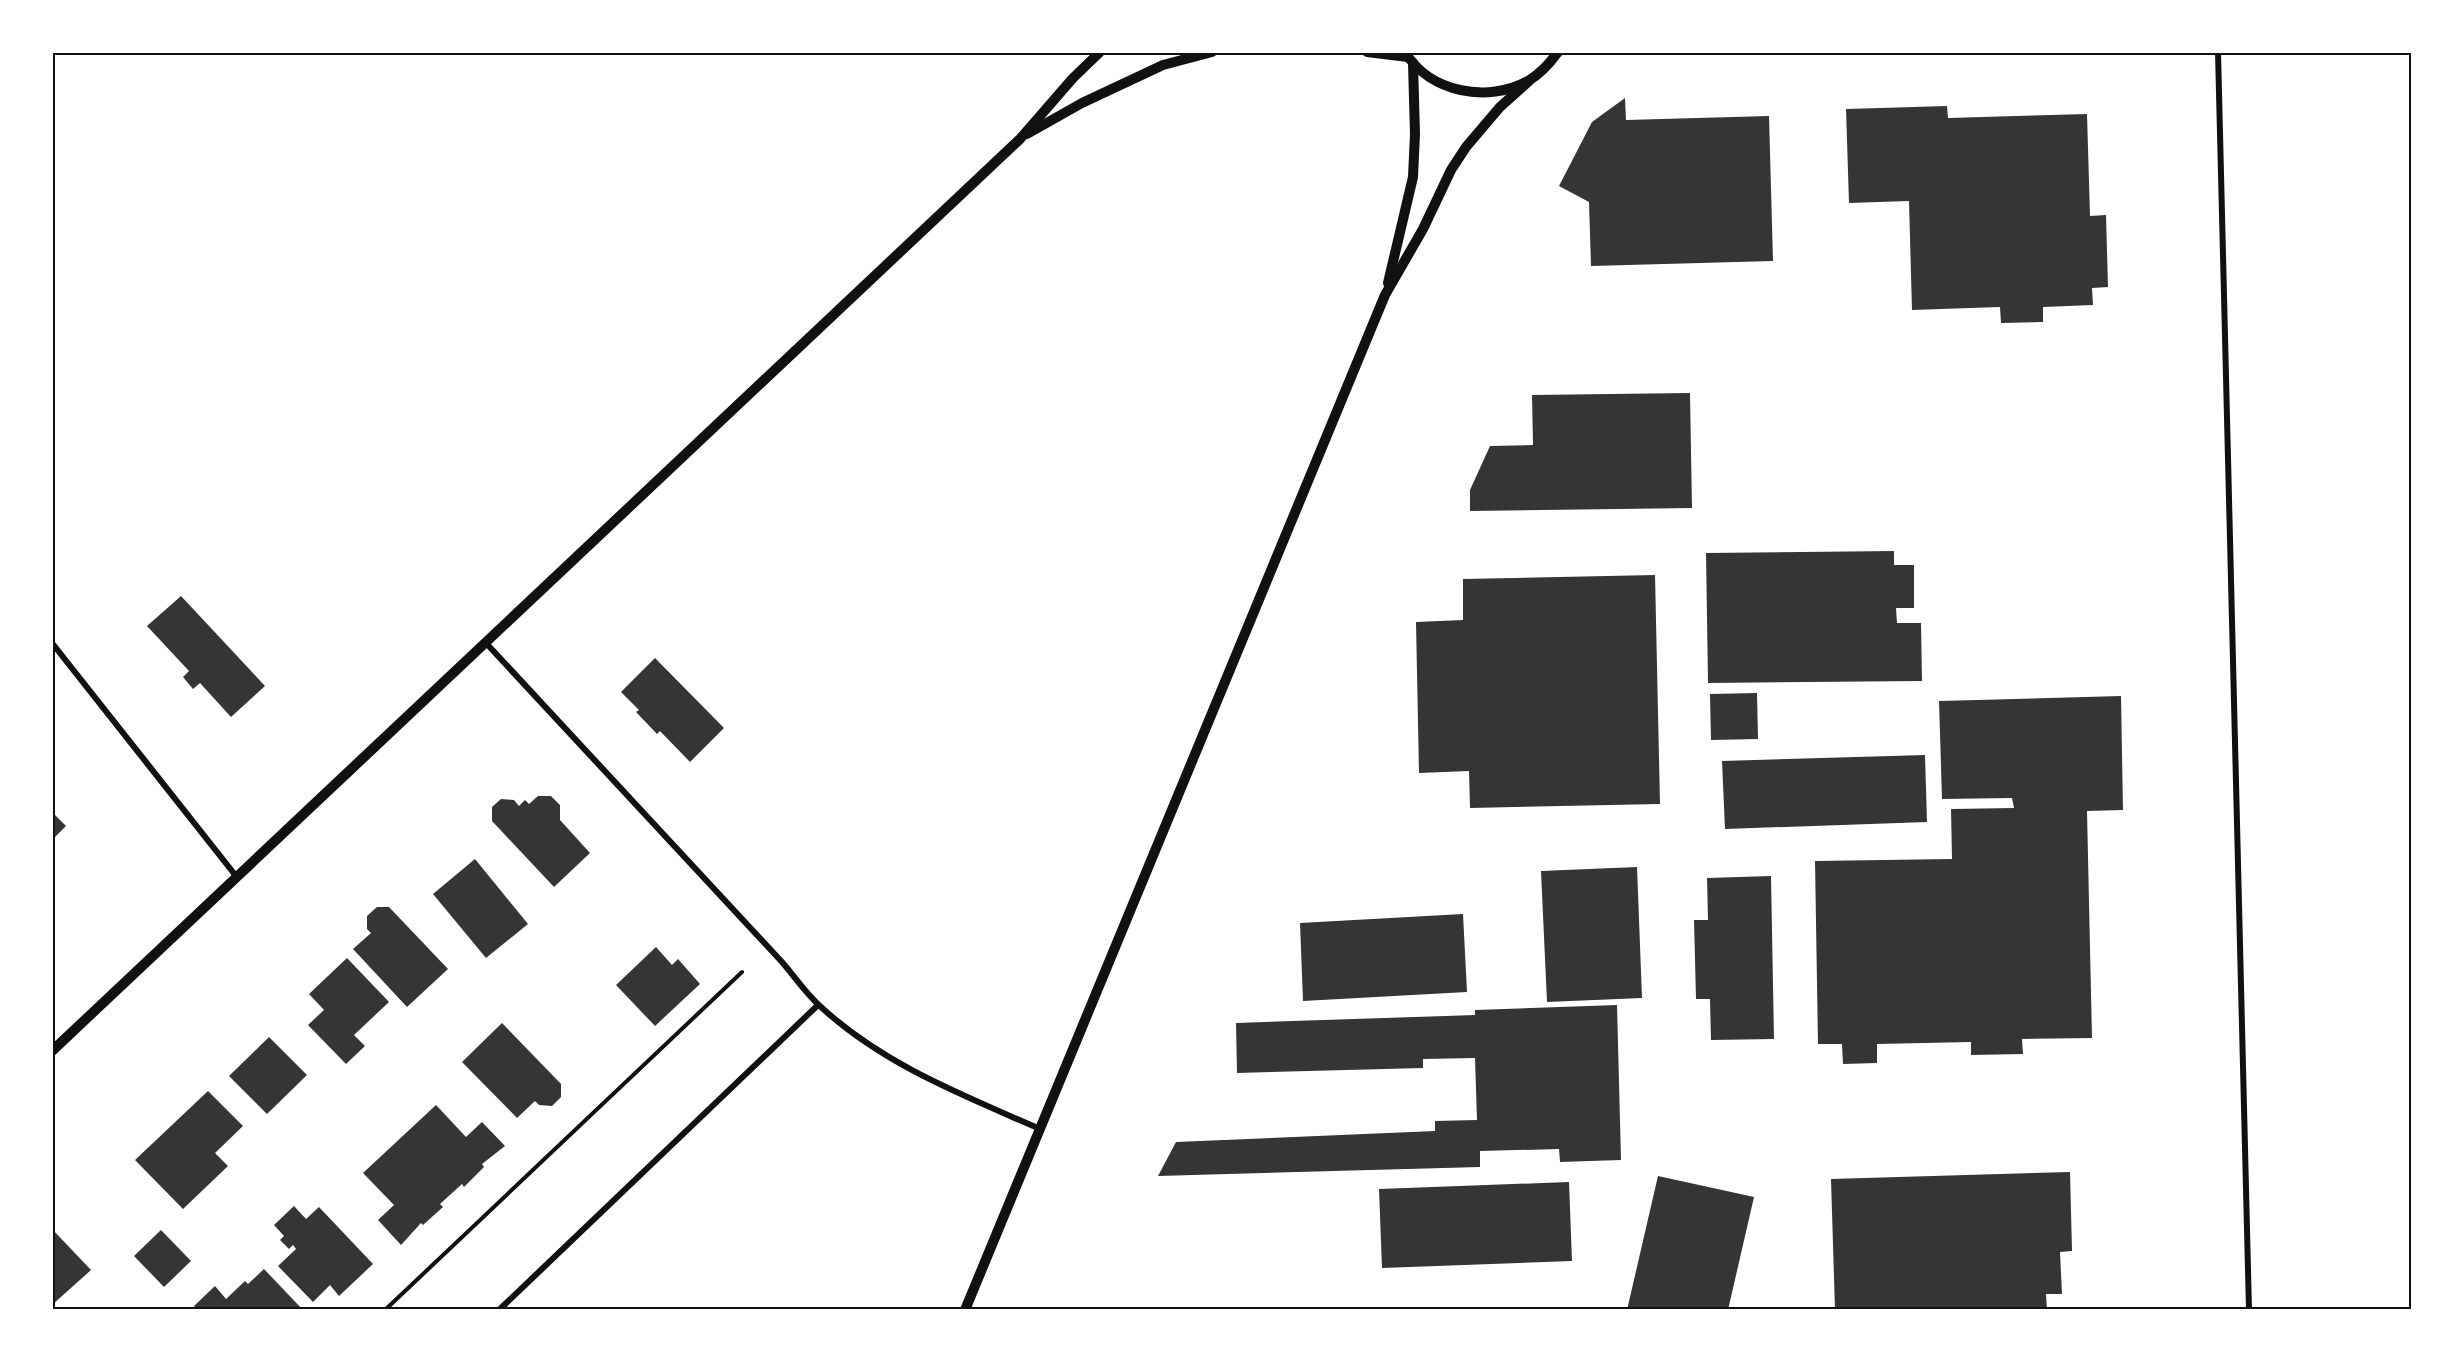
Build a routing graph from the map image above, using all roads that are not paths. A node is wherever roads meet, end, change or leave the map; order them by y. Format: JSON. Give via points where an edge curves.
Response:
{"nodes":[{"id":1,"x":1100,"y":52,"type":"edge"},
{"id":2,"x":1212,"y":52,"type":"edge"},
{"id":3,"x":1367,"y":52,"type":"edge"},
{"id":4,"x":1558,"y":52,"type":"edge"},
{"id":5,"x":1569,"y":52,"type":"edge"},
{"id":6,"x":2218,"y":52,"type":"edge"},
{"id":7,"x":1408,"y":57,"type":"edge"},
{"id":8,"x":1551,"y":63,"type":"junction"},
{"id":9,"x":1529,"y":81,"type":"junction"},
{"id":10,"x":1020,"y":139,"type":"junction"},
{"id":11,"x":1385,"y":295,"type":"junction"},
{"id":12,"x":485,"y":642,"type":"junction"},
{"id":13,"x":52,"y":643,"type":"edge"},
{"id":14,"x":237,"y":876,"type":"junction"},
{"id":15,"x":818,"y":1005,"type":"junction"},
{"id":16,"x":52,"y":1052,"type":"edge"},
{"id":17,"x":1040,"y":1129,"type":"junction"},
{"id":18,"x":499,"y":1310,"type":"edge"},
{"id":19,"x":965,"y":1310,"type":"edge"},
{"id":20,"x":2249,"y":1310,"type":"edge"}],
"edges":[{"from":1,"to":10,"type":"street"},
{"from":2,"to":10,"type":"street","via":[[1163,65],[1122,83]]},
{"from":3,"to":7,"type":"street"},
{"from":4,"to":8,"type":"street"},
{"from":5,"to":8,"type":"street"},
{"from":6,"to":20,"type":"street"},
{"from":7,"to":9,"type":"street","via":[[1447,87],[1468,92],[1488,93]]},
{"from":7,"to":11,"type":"street","via":[[1415,134],[1413,177]]},
{"from":8,"to":9,"type":"street"},
{"from":9,"to":11,"type":"street","via":[[1500,107],[1466,147]]},
{"from":10,"to":12,"type":"street"},
{"from":11,"to":17,"type":"street"},
{"from":12,"to":14,"type":"street"},
{"from":12,"to":15,"type":"street"},
{"from":13,"to":14,"type":"street"},
{"from":14,"to":16,"type":"street"},
{"from":15,"to":17,"type":"street","via":[[886,1056],[937,1084]]},
{"from":15,"to":18,"type":"street"},
{"from":17,"to":19,"type":"street"}]}
